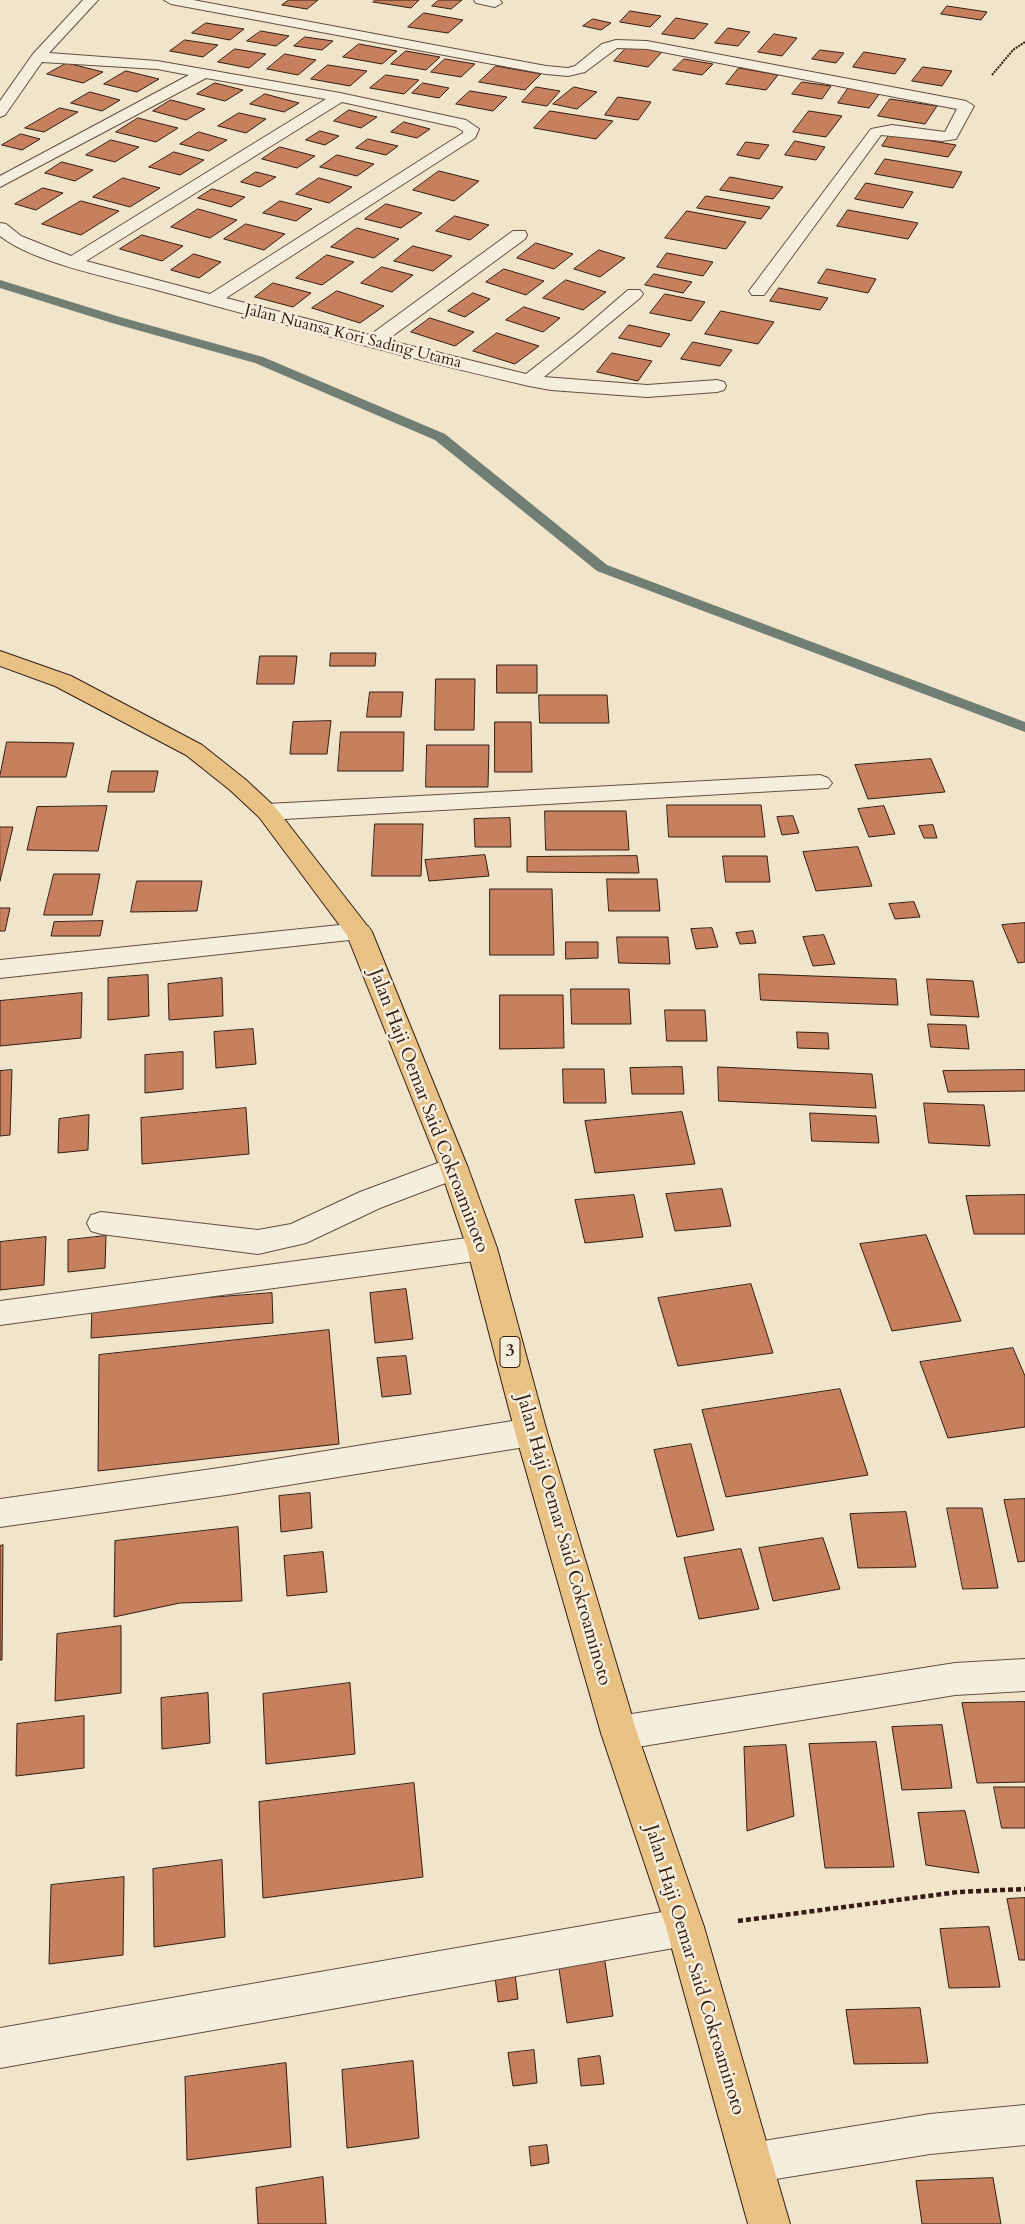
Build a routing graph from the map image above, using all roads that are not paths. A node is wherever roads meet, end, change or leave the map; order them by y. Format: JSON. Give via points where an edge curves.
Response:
{"nodes":[{"id":1,"x":92,"y":0,"type":"edge"},
{"id":2,"x":170,"y":0,"type":"edge"},
{"id":3,"x":481,"y":0,"type":"edge"},
{"id":4,"x":495,"y":3,"type":"dead end"},
{"id":5,"x":38,"y":57,"type":"junction"},
{"id":6,"x":204,"y":73,"type":"junction"},
{"id":7,"x":340,"y":98,"type":"junction"},
{"id":8,"x":0,"y":112,"type":"edge"},
{"id":9,"x":0,"y":182,"type":"edge"},
{"id":10,"x":0,"y":228,"type":"edge"},
{"id":11,"x":518,"y":235,"type":"dead end"},
{"id":12,"x":72,"y":262,"type":"junction"},
{"id":13,"x":758,"y":291,"type":"dead end"},
{"id":14,"x":634,"y":294,"type":"dead end"},
{"id":15,"x":212,"y":300,"type":"junction"},
{"id":16,"x":372,"y":342,"type":"junction"},
{"id":17,"x":529,"y":380,"type":"junction"},
{"id":18,"x":718,"y":386,"type":"dead end"},
{"id":19,"x":0,"y":658,"type":"edge"},
{"id":20,"x":820,"y":783,"type":"dead end"},
{"id":21,"x":267,"y":812,"type":"junction"},
{"id":22,"x":358,"y":932,"type":"junction"},
{"id":23,"x":0,"y":969,"type":"edge"},
{"id":24,"x":454,"y":1168,"type":"junction"},
{"id":25,"x":101,"y":1223,"type":"dead end"},
{"id":26,"x":482,"y":1248,"type":"junction"},
{"id":27,"x":0,"y":1314,"type":"edge"},
{"id":28,"x":531,"y":1432,"type":"junction"},
{"id":29,"x":0,"y":1513,"type":"edge"},
{"id":30,"x":1025,"y":1675,"type":"edge"},
{"id":31,"x":619,"y":1733,"type":"junction"},
{"id":32,"x":685,"y":1927,"type":"junction"},
{"id":33,"x":0,"y":2048,"type":"edge"},
{"id":34,"x":1025,"y":2125,"type":"edge"},
{"id":35,"x":751,"y":2163,"type":"junction"},
{"id":36,"x":769,"y":2224,"type":"edge"}],
"edges":[{"from":1,"to":5,"type":"street"},
{"from":2,"to":13,"type":"street","via":[[546,70],[568,72],[580,69],[607,47],[616,44],[647,45],[966,106],[951,136],[876,132]]},
{"from":3,"to":4,"type":"street"},
{"from":5,"to":6,"type":"street","via":[[157,65]]},
{"from":5,"to":8,"type":"street"},
{"from":6,"to":7,"type":"street"},
{"from":6,"to":9,"type":"street"},
{"from":7,"to":12,"type":"street"},
{"from":7,"to":15,"type":"street","via":[[461,123],[471,129],[470,135]]},
{"from":10,"to":12,"type":"street","name":"Jalan Nuansa Kori Sading Utama","via":[[15,240]]},
{"from":11,"to":16,"type":"street"},
{"from":12,"to":15,"type":"street","name":"Jalan Nuansa Kori Sading Utama"},
{"from":14,"to":17,"type":"street"},
{"from":15,"to":16,"type":"street","name":"Jalan Nuansa Kori Sading Utama"},
{"from":16,"to":17,"type":"street","name":"Jalan Nuansa Kori Sading Utama"},
{"from":17,"to":18,"type":"street","name":"Jalan Nuansa Kori Sading Utama","via":[[647,391]]},
{"from":19,"to":21,"type":"highway","name":"Jalan Haji Oemar Said Cokroaminoto","number":"3","via":[[63,681],[194,750]]},
{"from":20,"to":21,"type":"street"},
{"from":21,"to":22,"type":"highway","name":"Jalan Haji Oemar Said Cokroaminoto","number":"3"},
{"from":22,"to":23,"type":"street"},
{"from":22,"to":24,"type":"highway","name":"Jalan Haji Oemar Said Cokroaminoto","number":"3"},
{"from":24,"to":25,"type":"street","via":[[370,1200],[296,1235],[258,1242]]},
{"from":24,"to":26,"type":"highway","name":"Jalan Haji Oemar Said Cokroaminoto","number":"3"},
{"from":26,"to":27,"type":"street"},
{"from":26,"to":28,"type":"highway","name":"Jalan Haji Oemar Said Cokroaminoto","number":"3"},
{"from":28,"to":29,"type":"street"},
{"from":28,"to":31,"type":"highway","name":"Jalan Haji Oemar Said Cokroaminoto","number":"3"},
{"from":30,"to":31,"type":"street","via":[[955,1679]]},
{"from":31,"to":32,"type":"highway","name":"Jalan Haji Oemar Said Cokroaminoto","number":"3"},
{"from":32,"to":33,"type":"street"},
{"from":32,"to":35,"type":"highway","name":"Jalan Haji Oemar Said Cokroaminoto","number":"3"},
{"from":34,"to":35,"type":"street","via":[[930,2134]]},
{"from":35,"to":36,"type":"highway","name":"Jalan Haji Oemar Said Cokroaminoto","number":"3"}]}
